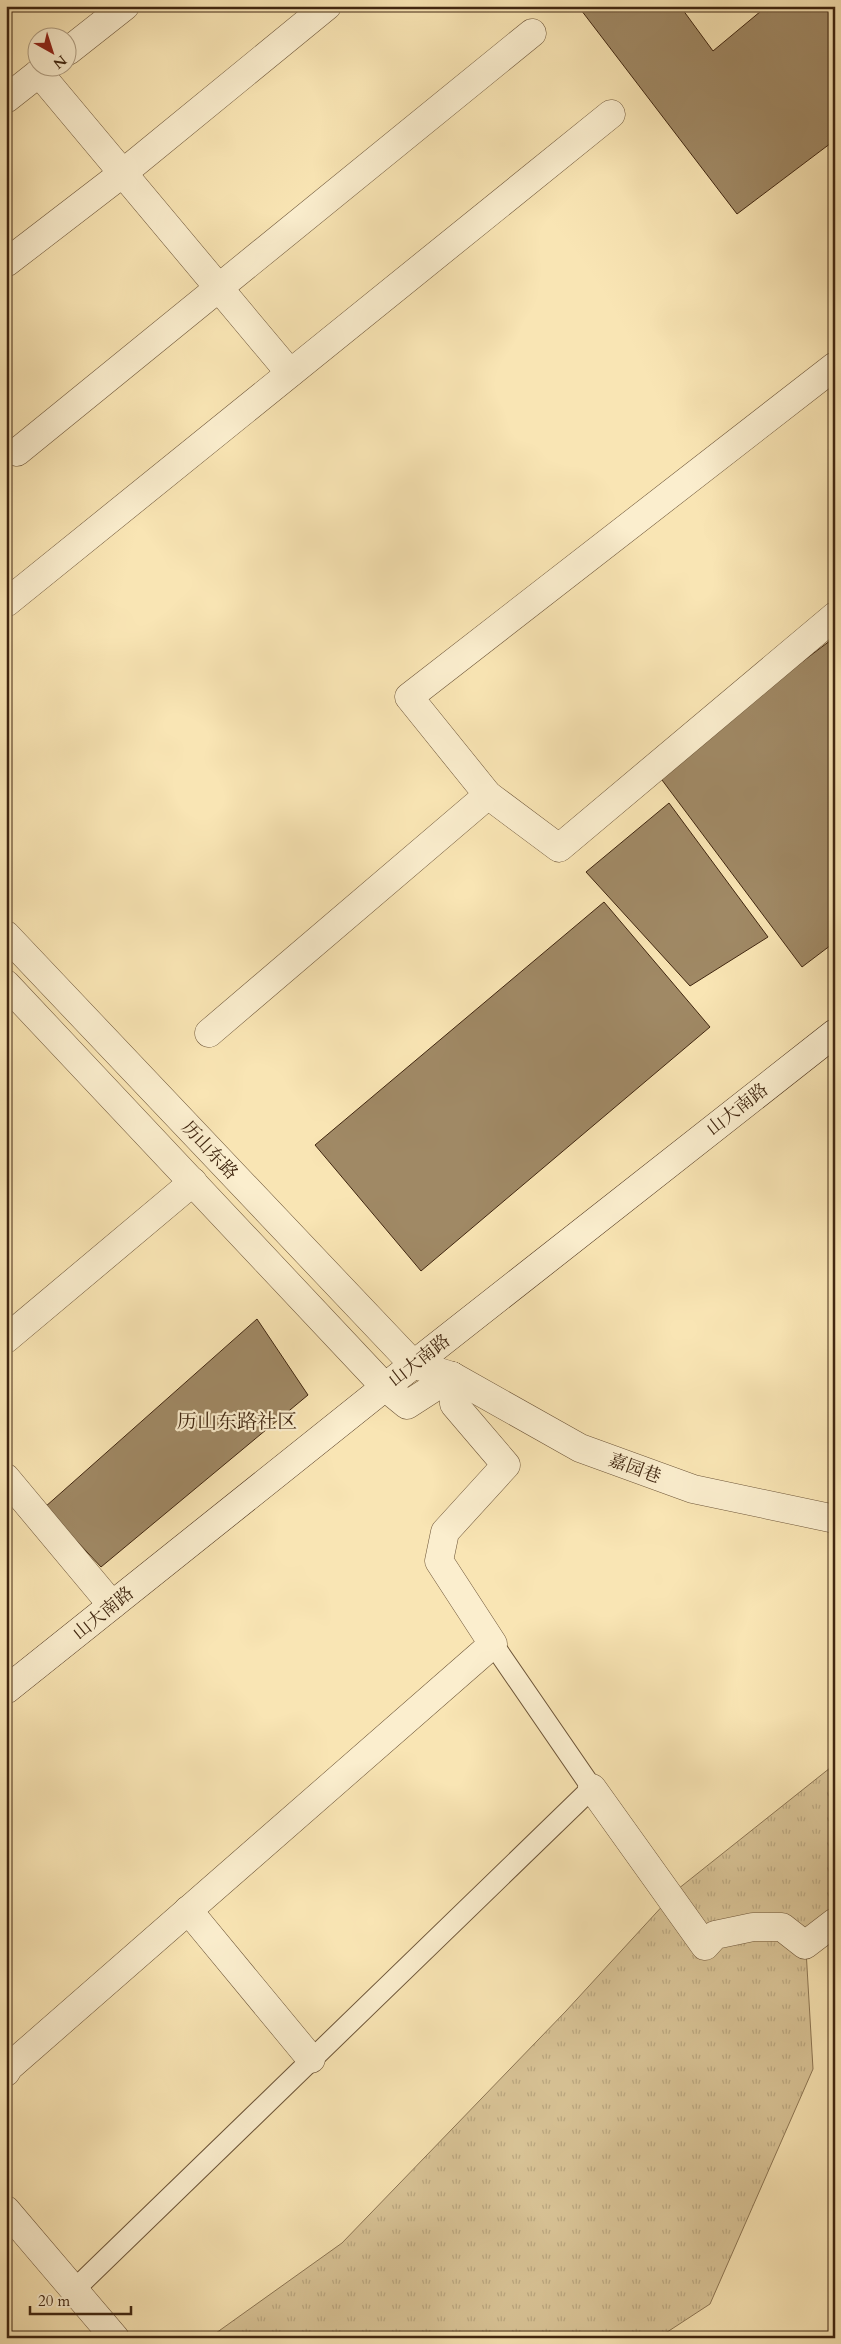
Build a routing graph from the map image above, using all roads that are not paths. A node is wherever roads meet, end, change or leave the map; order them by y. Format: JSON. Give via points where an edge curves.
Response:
{"nodes":[{"id":1,"x":125,"y":6,"type":"edge"},
{"id":2,"x":327,"y":6,"type":"edge"},
{"id":3,"x":532,"y":33,"type":"dead end"},
{"id":4,"x":78,"y":43,"type":"edge"},
{"id":5,"x":32,"y":78,"type":"edge"},
{"id":6,"x":48,"y":78,"type":"edge"},
{"id":7,"x":6,"y":99,"type":"edge"},
{"id":8,"x":611,"y":114,"type":"dead end"},
{"id":9,"x":122,"y":173,"type":"junction"},
{"id":10,"x":6,"y":263,"type":"edge"},
{"id":11,"x":219,"y":288,"type":"junction"},
{"id":12,"x":835,"y":366,"type":"edge"},
{"id":13,"x":290,"y":373,"type":"junction"},
{"id":14,"x":17,"y":452,"type":"dead end"},
{"id":15,"x":6,"y":603,"type":"edge"},
{"id":16,"x":835,"y":616,"type":"edge"},
{"id":17,"x":488,"y":795,"type":"junction"},
{"id":18,"x":6,"y":935,"type":"edge"},
{"id":19,"x":9,"y":992,"type":"edge"},
{"id":20,"x":835,"y":1032,"type":"edge"},
{"id":21,"x":209,"y":1033,"type":"dead end"},
{"id":22,"x":193,"y":1182,"type":"junction"},
{"id":23,"x":6,"y":1339,"type":"edge"},
{"id":24,"x":413,"y":1364,"type":"junction"},
{"id":25,"x":452,"y":1376,"type":"junction"},
{"id":26,"x":385,"y":1387,"type":"junction"},
{"id":27,"x":6,"y":1478,"type":"edge"},
{"id":28,"x":835,"y":1519,"type":"edge"},
{"id":29,"x":112,"y":1605,"type":"junction"},
{"id":30,"x":492,"y":1644,"type":"junction"},
{"id":31,"x":6,"y":1690,"type":"edge"},
{"id":32,"x":592,"y":1788,"type":"junction"},
{"id":33,"x":188,"y":1910,"type":"junction"},
{"id":34,"x":835,"y":1922,"type":"edge"},
{"id":35,"x":311,"y":2059,"type":"junction"},
{"id":36,"x":6,"y":2072,"type":"edge"},
{"id":37,"x":6,"y":2210,"type":"edge"},
{"id":38,"x":74,"y":2290,"type":"junction"},
{"id":39,"x":115,"y":2338,"type":"edge"}],
"edges":[{"from":1,"to":4,"type":"street"},
{"from":2,"to":9,"type":"street"},
{"from":3,"to":11,"type":"street"},
{"from":5,"to":7,"type":"street"},
{"from":6,"to":9,"type":"street"},
{"from":8,"to":13,"type":"street"},
{"from":9,"to":10,"type":"street"},
{"from":9,"to":11,"type":"street"},
{"from":11,"to":13,"type":"street"},
{"from":11,"to":14,"type":"street"},
{"from":12,"to":17,"type":"street","via":[[409,696]]},
{"from":13,"to":15,"type":"street"},
{"from":16,"to":17,"type":"street","via":[[560,848]]},
{"from":17,"to":21,"type":"street"},
{"from":18,"to":24,"type":"street","name":"历山东路"},
{"from":19,"to":22,"type":"street","name":"历山东路"},
{"from":20,"to":24,"type":"street","name":"山大南路"},
{"from":22,"to":23,"type":"street"},
{"from":22,"to":26,"type":"street","name":"历山东路"},
{"from":24,"to":25,"type":"street","name":"嘉园巷"},
{"from":24,"to":26,"type":"street","name":"山大南路"},
{"from":25,"to":26,"type":"street","name":"历山东路","via":[[407,1405]]},
{"from":25,"to":28,"type":"street","name":"嘉园巷","via":[[580,1448],[693,1489]]},
{"from":25,"to":30,"type":"street","via":[[454,1404],[506,1465],[445,1532],[439,1561]]},
{"from":26,"to":29,"type":"street","name":"山大南路"},
{"from":27,"to":29,"type":"street"},
{"from":29,"to":31,"type":"street","name":"山大南路"},
{"from":30,"to":32,"type":"lane"},
{"from":30,"to":33,"type":"street"},
{"from":32,"to":34,"type":"street","via":[[704,1946],[715,1935],[753,1927],[782,1927],[805,1945]]},
{"from":32,"to":35,"type":"lane"},
{"from":33,"to":35,"type":"street"},
{"from":33,"to":36,"type":"street"},
{"from":35,"to":38,"type":"lane"},
{"from":37,"to":38,"type":"street"},
{"from":38,"to":39,"type":"street"}]}
